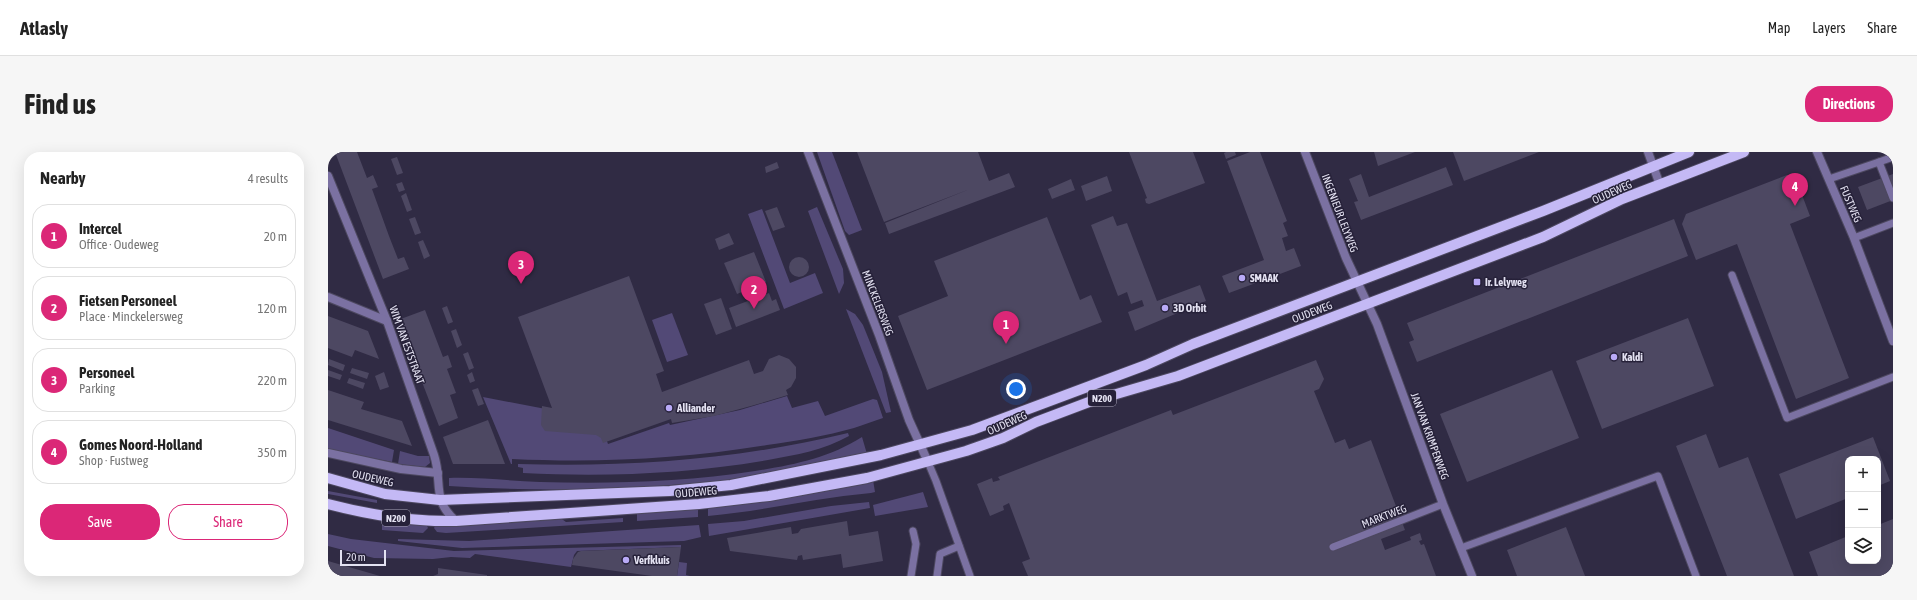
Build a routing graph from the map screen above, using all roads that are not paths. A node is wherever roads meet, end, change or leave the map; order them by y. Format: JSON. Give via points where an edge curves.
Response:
{"nodes":[{"id":1,"x":808,"y":152,"type":"edge"},
{"id":2,"x":1305,"y":152,"type":"edge"},
{"id":3,"x":1648,"y":152,"type":"edge"},
{"id":4,"x":1689,"y":152,"type":"edge"},
{"id":5,"x":1744,"y":152,"type":"edge"},
{"id":6,"x":1817,"y":152,"type":"edge"},
{"id":7,"x":1893,"y":157,"type":"edge"},
{"id":8,"x":1879,"y":162,"type":"junction"},
{"id":9,"x":1653,"y":166,"type":"junction"},
{"id":10,"x":328,"y":176,"type":"edge"},
{"id":11,"x":1829,"y":179,"type":"junction"},
{"id":12,"x":1660,"y":185,"type":"junction"},
{"id":13,"x":1893,"y":198,"type":"edge"},
{"id":14,"x":1893,"y":223,"type":"edge"},
{"id":15,"x":1854,"y":238,"type":"junction"},
{"id":16,"x":1732,"y":275,"type":"dead end"},
{"id":17,"x":1357,"y":281,"type":"junction"},
{"id":18,"x":328,"y":297,"type":"edge"},
{"id":19,"x":1368,"y":304,"type":"junction"},
{"id":20,"x":387,"y":321,"type":"junction"},
{"id":21,"x":1893,"y":342,"type":"edge"},
{"id":22,"x":1893,"y":377,"type":"edge"},
{"id":23,"x":920,"y":445,"type":"junction"},
{"id":24,"x":328,"y":453,"type":"edge"},
{"id":25,"x":928,"y":462,"type":"junction"},
{"id":26,"x":438,"y":473,"type":"junction"},
{"id":27,"x":328,"y":478,"type":"edge"},
{"id":28,"x":440,"y":500,"type":"junction"},
{"id":29,"x":328,"y":504,"type":"edge"},
{"id":30,"x":1443,"y":504,"type":"junction"},
{"id":31,"x":456,"y":521,"type":"junction"},
{"id":32,"x":913,"y":531,"type":"dead end"},
{"id":33,"x":959,"y":546,"type":"junction"},
{"id":34,"x":1333,"y":547,"type":"dead end"},
{"id":35,"x":1461,"y":548,"type":"junction"},
{"id":36,"x":911,"y":576,"type":"edge"},
{"id":37,"x":938,"y":576,"type":"edge"},
{"id":38,"x":970,"y":576,"type":"edge"},
{"id":39,"x":1472,"y":576,"type":"edge"},
{"id":40,"x":1696,"y":576,"type":"edge"}],
"edges":[{"from":1,"to":23,"type":"street","name":"MINCKELERSWEG"},
{"from":2,"to":17,"type":"street","name":"INGENIEUR LELYWEG","via":[[1339,243]]},
{"from":3,"to":9,"type":"street"},
{"from":4,"to":9,"type":"main road","name":"OUDEWEG","number":"N200"},
{"from":5,"to":12,"type":"main road","name":"OUDEWEG","number":"N200"},
{"from":6,"to":11,"type":"street","name":"FUSTWEG"},
{"from":7,"to":8,"type":"lane","name":"FUSTWEG"},
{"from":8,"to":11,"type":"lane","name":"FUSTWEG"},
{"from":8,"to":13,"type":"lane"},
{"from":9,"to":12,"type":"street"},
{"from":9,"to":17,"type":"main road","name":"OUDEWEG","number":"N200","via":[[1544,211]]},
{"from":10,"to":20,"type":"street","name":"WIM VAN ESTSTRAAT"},
{"from":11,"to":15,"type":"street","name":"FUSTWEG"},
{"from":12,"to":19,"type":"main road","name":"OUDEWEG","number":"N200","via":[[1622,199],[1543,237]]},
{"from":14,"to":15,"type":"lane","name":"FUSTWEG"},
{"from":15,"to":21,"type":"street","name":"FUSTWEG"},
{"from":16,"to":22,"type":"lane","via":[[1787,418]]},
{"from":17,"to":19,"type":"street","name":"INGENIEUR LELYWEG"},
{"from":17,"to":23,"type":"main road","name":"OUDEWEG","number":"N200","via":[[1192,344],[1146,365],[972,430]]},
{"from":18,"to":20,"type":"street"},
{"from":19,"to":25,"type":"main road","name":"OUDEWEG","number":"N200","via":[[1178,376],[1089,402],[985,445]]},
{"from":19,"to":30,"type":"street","name":"JAN VAN KRIMPENWEG"},
{"from":20,"to":26,"type":"street","name":"WIM VAN ESTSTRAAT"},
{"from":23,"to":25,"type":"street","name":"MINCKELERSWEG"},
{"from":23,"to":28,"type":"main road","name":"OUDEWEG","number":"N200","via":[[833,465],[705,488]]},
{"from":24,"to":26,"type":"street","name":"OUDEWEG","via":[[401,469]]},
{"from":25,"to":31,"type":"main road","name":"OUDEWEG","number":"N200","via":[[797,492],[728,501]]},
{"from":25,"to":33,"type":"lane"},
{"from":26,"to":28,"type":"street","name":"WIM VAN ESTSTRAAT"},
{"from":27,"to":28,"type":"main road","name":"OUDEWEG","number":"N200","via":[[385,494]]},
{"from":28,"to":31,"type":"street","name":"WIM VAN ESTSTRAAT","via":[[446,512]]},
{"from":29,"to":31,"type":"main road","name":"OUDEWEG","number":"N200","via":[[383,516]]},
{"from":30,"to":34,"type":"lane","name":"MARKTWEG"},
{"from":30,"to":35,"type":"street","name":"JAN VAN KRIMPENWEG"},
{"from":32,"to":36,"type":"lane","via":[[916,544]]},
{"from":33,"to":37,"type":"lane","via":[[940,554]]},
{"from":33,"to":38,"type":"lane"},
{"from":35,"to":39,"type":"street","name":"JAN VAN KRIMPENWEG"},
{"from":35,"to":40,"type":"lane","via":[[1658,476]]}]}
